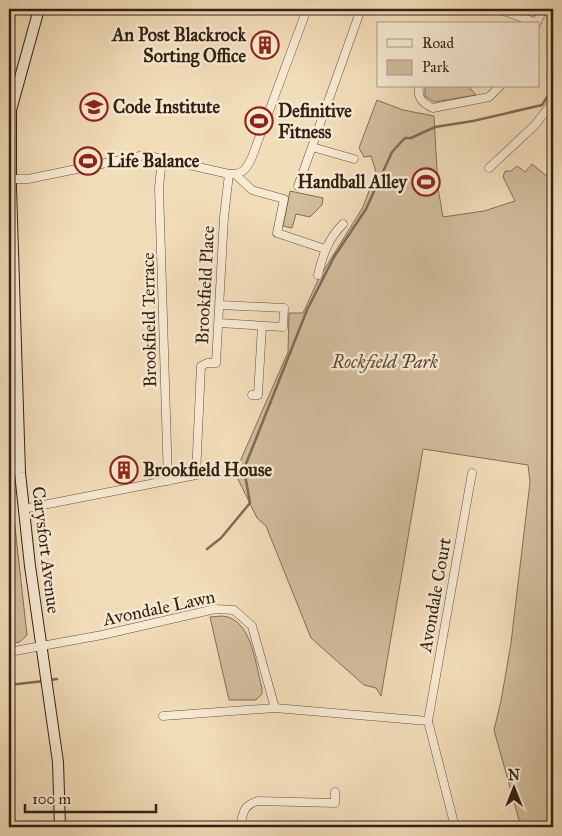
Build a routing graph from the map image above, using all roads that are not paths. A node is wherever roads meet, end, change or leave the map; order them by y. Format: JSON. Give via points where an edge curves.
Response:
{"nodes":[{"id":1,"x":39,"y":9,"type":"edge"},
{"id":2,"x":307,"y":9,"type":"edge"},
{"id":3,"x":361,"y":9,"type":"edge"},
{"id":4,"x":498,"y":9,"type":"edge"},
{"id":5,"x":543,"y":9,"type":"edge"},
{"id":6,"x":534,"y":22,"type":"edge"},
{"id":7,"x":537,"y":22,"type":"edge"},
{"id":8,"x":14,"y":81,"type":"edge"},
{"id":9,"x":419,"y":88,"type":"edge"},
{"id":10,"x":498,"y":88,"type":"edge"},
{"id":11,"x":553,"y":102,"type":"edge"},
{"id":12,"x":312,"y":147,"type":"junction"},
{"id":13,"x":162,"y":158,"type":"junction"},
{"id":14,"x":354,"y":159,"type":"dead end"},
{"id":15,"x":489,"y":168,"type":"dead end"},
{"id":16,"x":232,"y":174,"type":"junction"},
{"id":17,"x":11,"y":179,"type":"junction"},
{"id":18,"x":298,"y":186,"type":"dead end"},
{"id":19,"x":343,"y":224,"type":"dead end"},
{"id":20,"x":325,"y":249,"type":"junction"},
{"id":21,"x":318,"y":275,"type":"dead end"},
{"id":22,"x":220,"y":306,"type":"junction"},
{"id":23,"x":219,"y":323,"type":"junction"},
{"id":24,"x":262,"y":326,"type":"junction"},
{"id":25,"x":252,"y":395,"type":"dead end"},
{"id":26,"x":472,"y":474,"type":"dead end"},
{"id":27,"x":168,"y":481,"type":"junction"},
{"id":28,"x":23,"y":509,"type":"junction"},
{"id":29,"x":42,"y":647,"type":"junction"},
{"id":30,"x":9,"y":652,"type":"edge"},
{"id":31,"x":275,"y":708,"type":"junction"},
{"id":32,"x":163,"y":716,"type":"dead end"},
{"id":33,"x":428,"y":721,"type":"junction"},
{"id":34,"x":335,"y":792,"type":"dead end"},
{"id":35,"x":60,"y":827,"type":"edge"},
{"id":36,"x":240,"y":827,"type":"edge"},
{"id":37,"x":455,"y":827,"type":"edge"}],
"edges":[{"from":1,"to":8,"type":"main road","name":"Carysfort Avenue"},
{"from":2,"to":16,"type":"street","via":[[252,157],[246,169]]},
{"from":3,"to":12,"type":"street"},
{"from":4,"to":6,"type":"street"},
{"from":5,"to":7,"type":"street"},
{"from":8,"to":17,"type":"main road","name":"Carysfort Avenue","via":[[10,118]]},
{"from":9,"to":10,"type":"street","via":[[421,99],[433,108],[489,97]]},
{"from":11,"to":15,"type":"street","via":[[535,125]]},
{"from":12,"to":14,"type":"street"},
{"from":12,"to":18,"type":"street"},
{"from":13,"to":16,"type":"street"},
{"from":13,"to":17,"type":"street","via":[[145,155],[28,179]]},
{"from":13,"to":27,"type":"street","name":"Brookfield Terrace","via":[[159,188]]},
{"from":16,"to":20,"type":"street","via":[[252,190],[284,199],[277,233]]},
{"from":16,"to":22,"type":"street","name":"Brookfield Place","via":[[224,217]]},
{"from":17,"to":28,"type":"main road","name":"Carysfort Avenue","via":[[18,442]]},
{"from":19,"to":20,"type":"street"},
{"from":20,"to":21,"type":"street"},
{"from":22,"to":23,"type":"street","name":"Brookfield Place"},
{"from":22,"to":24,"type":"street","via":[[284,308],[283,327]]},
{"from":23,"to":24,"type":"street"},
{"from":23,"to":27,"type":"street","name":"Brookfield Place","via":[[216,363],[201,366],[196,476]]},
{"from":24,"to":25,"type":"street","via":[[258,395]]},
{"from":26,"to":33,"type":"street","name":"Avondale Court"},
{"from":27,"to":28,"type":"street"},
{"from":28,"to":29,"type":"main road","name":"Carysfort Avenue"},
{"from":29,"to":30,"type":"street","name":"Avondale Lawn"},
{"from":29,"to":31,"type":"street","name":"Avondale Lawn","via":[[216,609],[234,610],[252,626]]},
{"from":29,"to":35,"type":"main road","name":"Carysfort Avenue","via":[[58,762]]},
{"from":31,"to":32,"type":"street"},
{"from":31,"to":33,"type":"street"},
{"from":33,"to":37,"type":"street","name":"Avondale Court"},
{"from":34,"to":36,"type":"street","via":[[335,804],[258,801],[248,804],[243,810]]}]}
